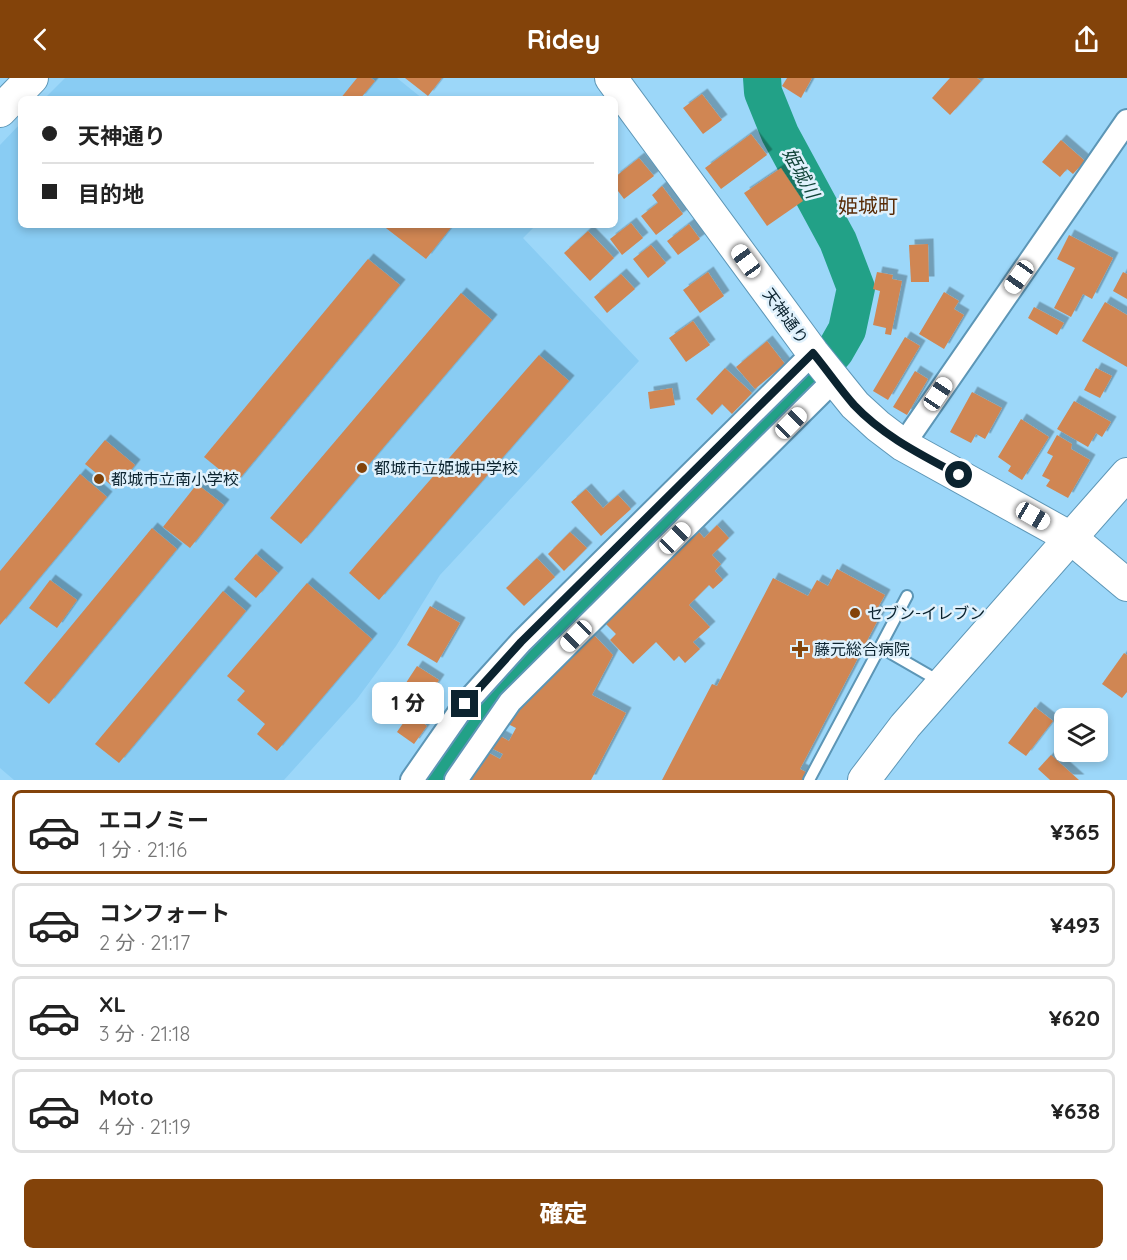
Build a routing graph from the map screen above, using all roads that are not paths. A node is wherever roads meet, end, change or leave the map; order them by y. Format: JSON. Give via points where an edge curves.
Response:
{"nodes":[{"id":1,"x":32,"y":78,"type":"edge"},
{"id":2,"x":611,"y":78,"type":"edge"},
{"id":3,"x":0,"y":111,"type":"edge"},
{"id":4,"x":1127,"y":121,"type":"edge"},
{"id":5,"x":826,"y":370,"type":"junction"},
{"id":6,"x":903,"y":445,"type":"junction"},
{"id":7,"x":1127,"y":474,"type":"edge"},
{"id":8,"x":1071,"y":538,"type":"junction"},
{"id":9,"x":1127,"y":585,"type":"edge"},
{"id":10,"x":907,"y":596,"type":"dead end"},
{"id":11,"x":880,"y":647,"type":"junction"},
{"id":12,"x":944,"y":683,"type":"junction"},
{"id":13,"x":412,"y":780,"type":"edge"},
{"id":14,"x":456,"y":780,"type":"edge"},
{"id":15,"x":808,"y":780,"type":"edge"},
{"id":16,"x":864,"y":780,"type":"edge"}],
"edges":[{"from":1,"to":3,"type":"street"},
{"from":2,"to":5,"type":"street","name":"天神通り"},
{"from":4,"to":6,"type":"street"},
{"from":5,"to":6,"type":"street","name":"天神通り","via":[[855,405]]},
{"from":5,"to":13,"type":"street","via":[[521,642],[465,704]]},
{"from":5,"to":14,"type":"street","via":[[510,702]]},
{"from":6,"to":8,"type":"street","name":"天神通り"},
{"from":7,"to":8,"type":"street"},
{"from":8,"to":9,"type":"street","name":"天神通り"},
{"from":8,"to":12,"type":"street"},
{"from":10,"to":11,"type":"lane"},
{"from":11,"to":12,"type":"lane"},
{"from":11,"to":15,"type":"lane"},
{"from":12,"to":16,"type":"street"}]}
